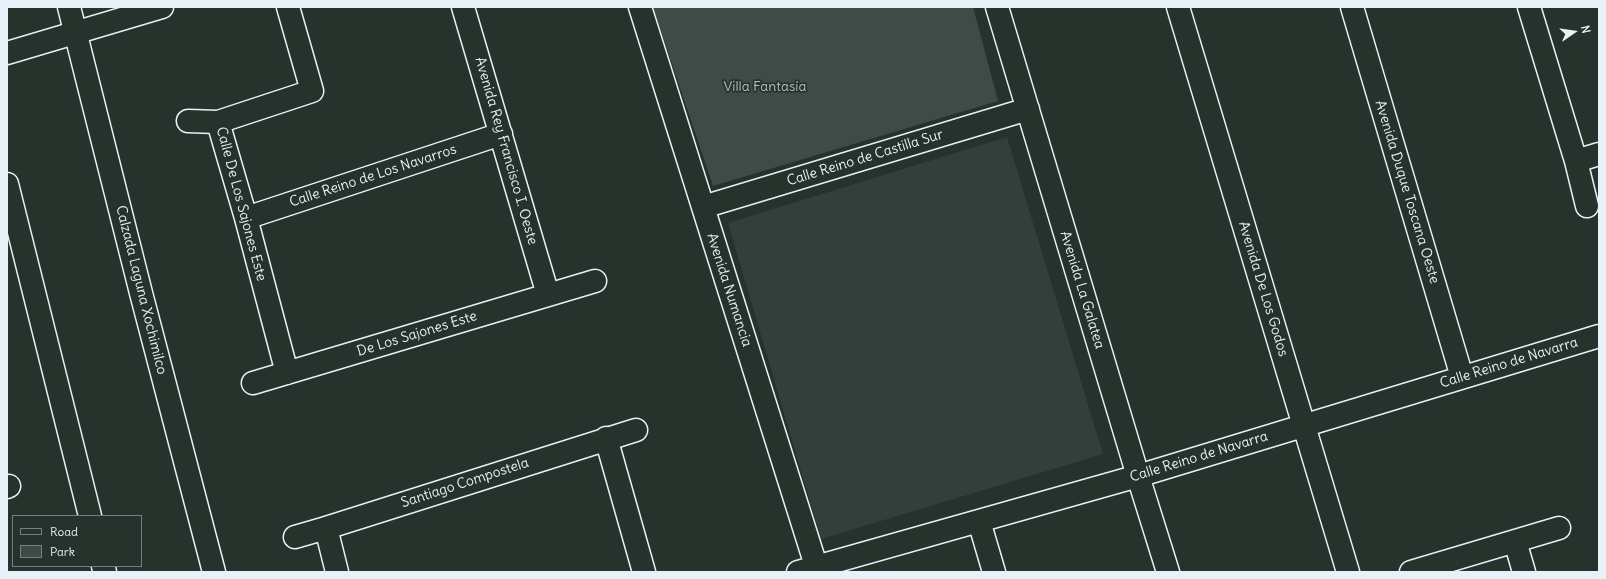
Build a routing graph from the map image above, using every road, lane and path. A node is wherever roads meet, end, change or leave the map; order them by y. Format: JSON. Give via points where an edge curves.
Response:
{"nodes":[{"id":1,"x":69,"y":7,"type":"edge"},
{"id":2,"x":162,"y":7,"type":"edge"},
{"id":3,"x":288,"y":7,"type":"edge"},
{"id":4,"x":463,"y":7,"type":"edge"},
{"id":5,"x":640,"y":7,"type":"edge"},
{"id":6,"x":997,"y":7,"type":"edge"},
{"id":7,"x":1178,"y":7,"type":"edge"},
{"id":8,"x":1352,"y":7,"type":"edge"},
{"id":9,"x":1529,"y":7,"type":"edge"},
{"id":10,"x":76,"y":33,"type":"junction"},
{"id":11,"x":7,"y":53,"type":"edge"},
{"id":12,"x":1028,"y":109,"type":"junction"},
{"id":13,"x":188,"y":121,"type":"dead end"},
{"id":14,"x":218,"y":122,"type":"junction"},
{"id":15,"x":501,"y":134,"type":"junction"},
{"id":16,"x":1599,"y":154,"type":"edge"},
{"id":17,"x":1576,"y":161,"type":"junction"},
{"id":18,"x":7,"y":184,"type":"edge"},
{"id":19,"x":1587,"y":206,"type":"dead end"},
{"id":20,"x":703,"y":207,"type":"junction"},
{"id":21,"x":246,"y":218,"type":"junction"},
{"id":22,"x":595,"y":281,"type":"dead end"},
{"id":23,"x":548,"y":295,"type":"junction"},
{"id":24,"x":1599,"y":336,"type":"edge"},
{"id":25,"x":287,"y":373,"type":"junction"},
{"id":26,"x":1462,"y":377,"type":"junction"},
{"id":27,"x":253,"y":383,"type":"dead end"},
{"id":28,"x":1303,"y":425,"type":"junction"},
{"id":29,"x":636,"y":430,"type":"dead end"},
{"id":30,"x":606,"y":438,"type":"junction"},
{"id":31,"x":1138,"y":476,"type":"junction"},
{"id":32,"x":90,"y":515,"type":"edge"},
{"id":33,"x":979,"y":521,"type":"junction"},
{"id":34,"x":326,"y":528,"type":"junction"},
{"id":35,"x":1559,"y":528,"type":"dead end"},
{"id":36,"x":295,"y":537,"type":"dead end"},
{"id":37,"x":1515,"y":541,"type":"junction"},
{"id":38,"x":811,"y":570,"type":"edge"},
{"id":39,"x":214,"y":572,"type":"edge"},
{"id":40,"x":337,"y":572,"type":"edge"},
{"id":41,"x":644,"y":572,"type":"edge"},
{"id":42,"x":994,"y":572,"type":"edge"},
{"id":43,"x":1168,"y":572,"type":"edge"},
{"id":44,"x":1348,"y":572,"type":"edge"},
{"id":45,"x":1411,"y":572,"type":"edge"},
{"id":46,"x":1524,"y":572,"type":"edge"}],
"edges":[{"from":1,"to":10,"type":"street","name":"Calzada Laguna Xochimilco"},
{"from":2,"to":10,"type":"street"},
{"from":3,"to":14,"type":"street","name":"Calle De Los Sajones Este","via":[[312,92]]},
{"from":4,"to":15,"type":"street","name":"Avenida Rey Francisco I. Oeste"},
{"from":5,"to":20,"type":"street","name":"Avenida Numancia"},
{"from":6,"to":12,"type":"street","name":"Avenida La Galatea"},
{"from":7,"to":28,"type":"street","name":"Avenida De Los Godos"},
{"from":8,"to":26,"type":"street","name":"Avenida Duque Toscana Oeste"},
{"from":9,"to":17,"type":"street"},
{"from":10,"to":11,"type":"street"},
{"from":10,"to":39,"type":"street","name":"Calzada Laguna Xochimilco"},
{"from":12,"to":20,"type":"street","name":"Calle Reino de Castilla Sur"},
{"from":12,"to":31,"type":"street","name":"Avenida La Galatea"},
{"from":13,"to":14,"type":"street"},
{"from":14,"to":21,"type":"street","name":"Calle De Los Sajones Este"},
{"from":15,"to":21,"type":"street","name":"Calle Reino de Los Navarros"},
{"from":15,"to":23,"type":"street","name":"Avenida Rey Francisco I. Oeste"},
{"from":16,"to":17,"type":"street"},
{"from":17,"to":19,"type":"street"},
{"from":18,"to":32,"type":"street"},
{"from":20,"to":38,"type":"street","name":"Avenida Numancia"},
{"from":21,"to":25,"type":"street","name":"Calle De Los Sajones Este"},
{"from":22,"to":23,"type":"street","name":"De Los Sajones Este"},
{"from":23,"to":25,"type":"street","name":"De Los Sajones Este"},
{"from":24,"to":26,"type":"street","name":"Calle Reino de Navarra"},
{"from":25,"to":27,"type":"street","name":"De Los Sajones Este"},
{"from":26,"to":28,"type":"street","name":"Calle Reino de Navarra"},
{"from":28,"to":31,"type":"street","name":"Calle Reino de Navarra"},
{"from":28,"to":44,"type":"street","name":"Avenida De Los Godos"},
{"from":29,"to":30,"type":"street","name":"Santiago Compostela"},
{"from":30,"to":34,"type":"street","name":"Santiago Compostela"},
{"from":30,"to":41,"type":"street"},
{"from":31,"to":33,"type":"street","name":"Calle Reino de Navarra"},
{"from":31,"to":43,"type":"street","name":"Avenida La Galatea"},
{"from":33,"to":38,"type":"street","name":"Calle Reino de Navarra"},
{"from":33,"to":42,"type":"street"},
{"from":34,"to":36,"type":"street","name":"Santiago Compostela"},
{"from":34,"to":40,"type":"street"},
{"from":35,"to":37,"type":"street"},
{"from":37,"to":45,"type":"street"},
{"from":37,"to":46,"type":"street"}]}
